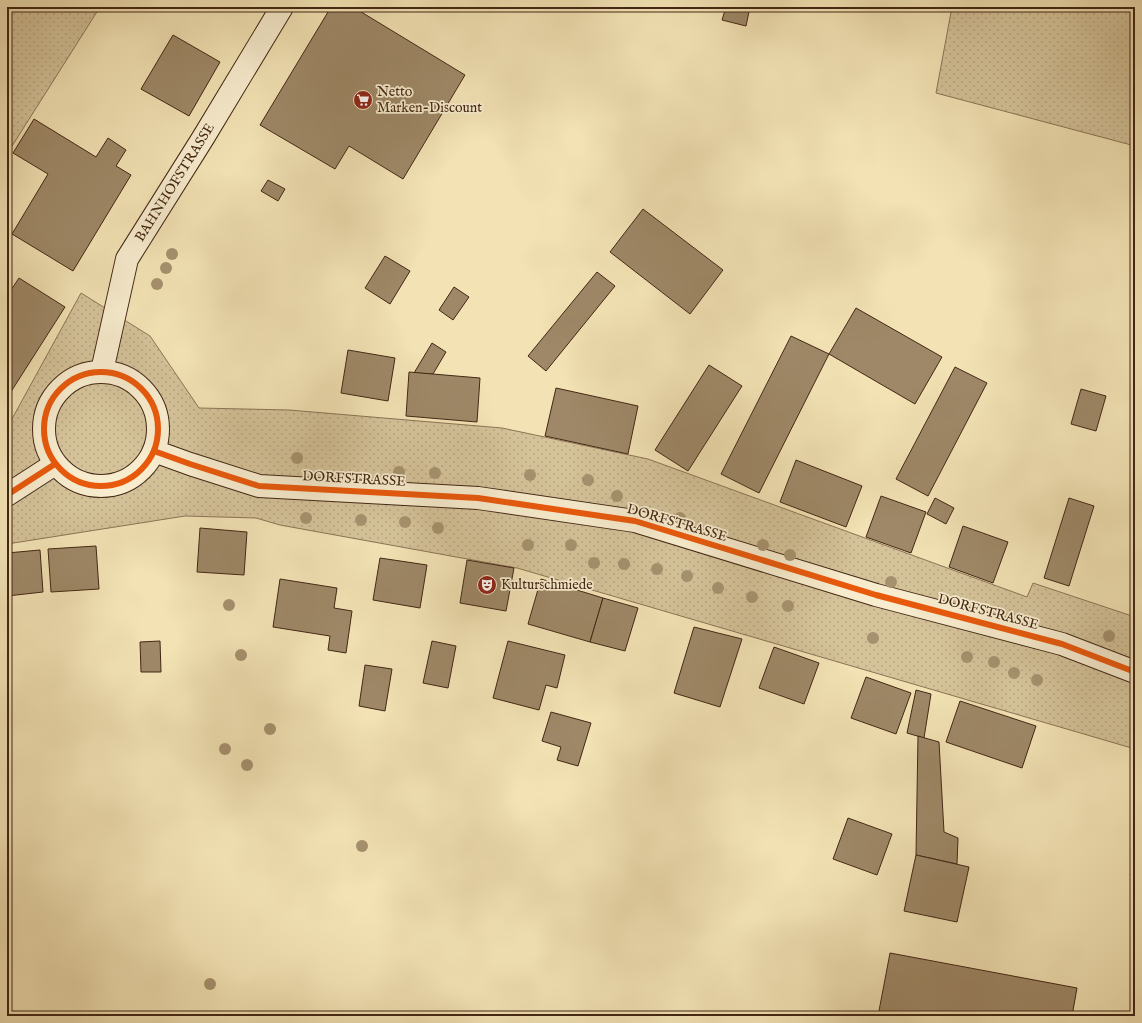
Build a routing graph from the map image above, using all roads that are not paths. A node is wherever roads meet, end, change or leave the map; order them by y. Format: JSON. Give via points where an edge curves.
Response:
{"nodes":[{"id":1,"x":282,"y":7,"type":"edge"},
{"id":2,"x":102,"y":371,"type":"junction"},
{"id":3,"x":154,"y":450,"type":"junction"},
{"id":4,"x":55,"y":464,"type":"junction"},
{"id":5,"x":7,"y":495,"type":"edge"},
{"id":6,"x":1135,"y":672,"type":"edge"}],
"edges":[{"from":1,"to":2,"type":"main road","name":"BAHNHOFSTRASSE","via":[[127,259]]},
{"from":2,"to":3,"type":"main road","via":[[120,375],[136,384],[149,397],[156,414],[158,433]]},
{"from":2,"to":4,"type":"main road","via":[[84,374],[68,382],[54,395],[46,411],[43,430],[46,447]]},
{"from":3,"to":4,"type":"main road","via":[[145,465],[132,477],[117,484],[100,486],[83,483],[67,476]]},
{"from":3,"to":6,"type":"main road","name":"DORFSTRASSE","via":[[259,486],[478,498],[635,521],[876,595],[1062,644]]},
{"from":4,"to":5,"type":"main road"}]}
